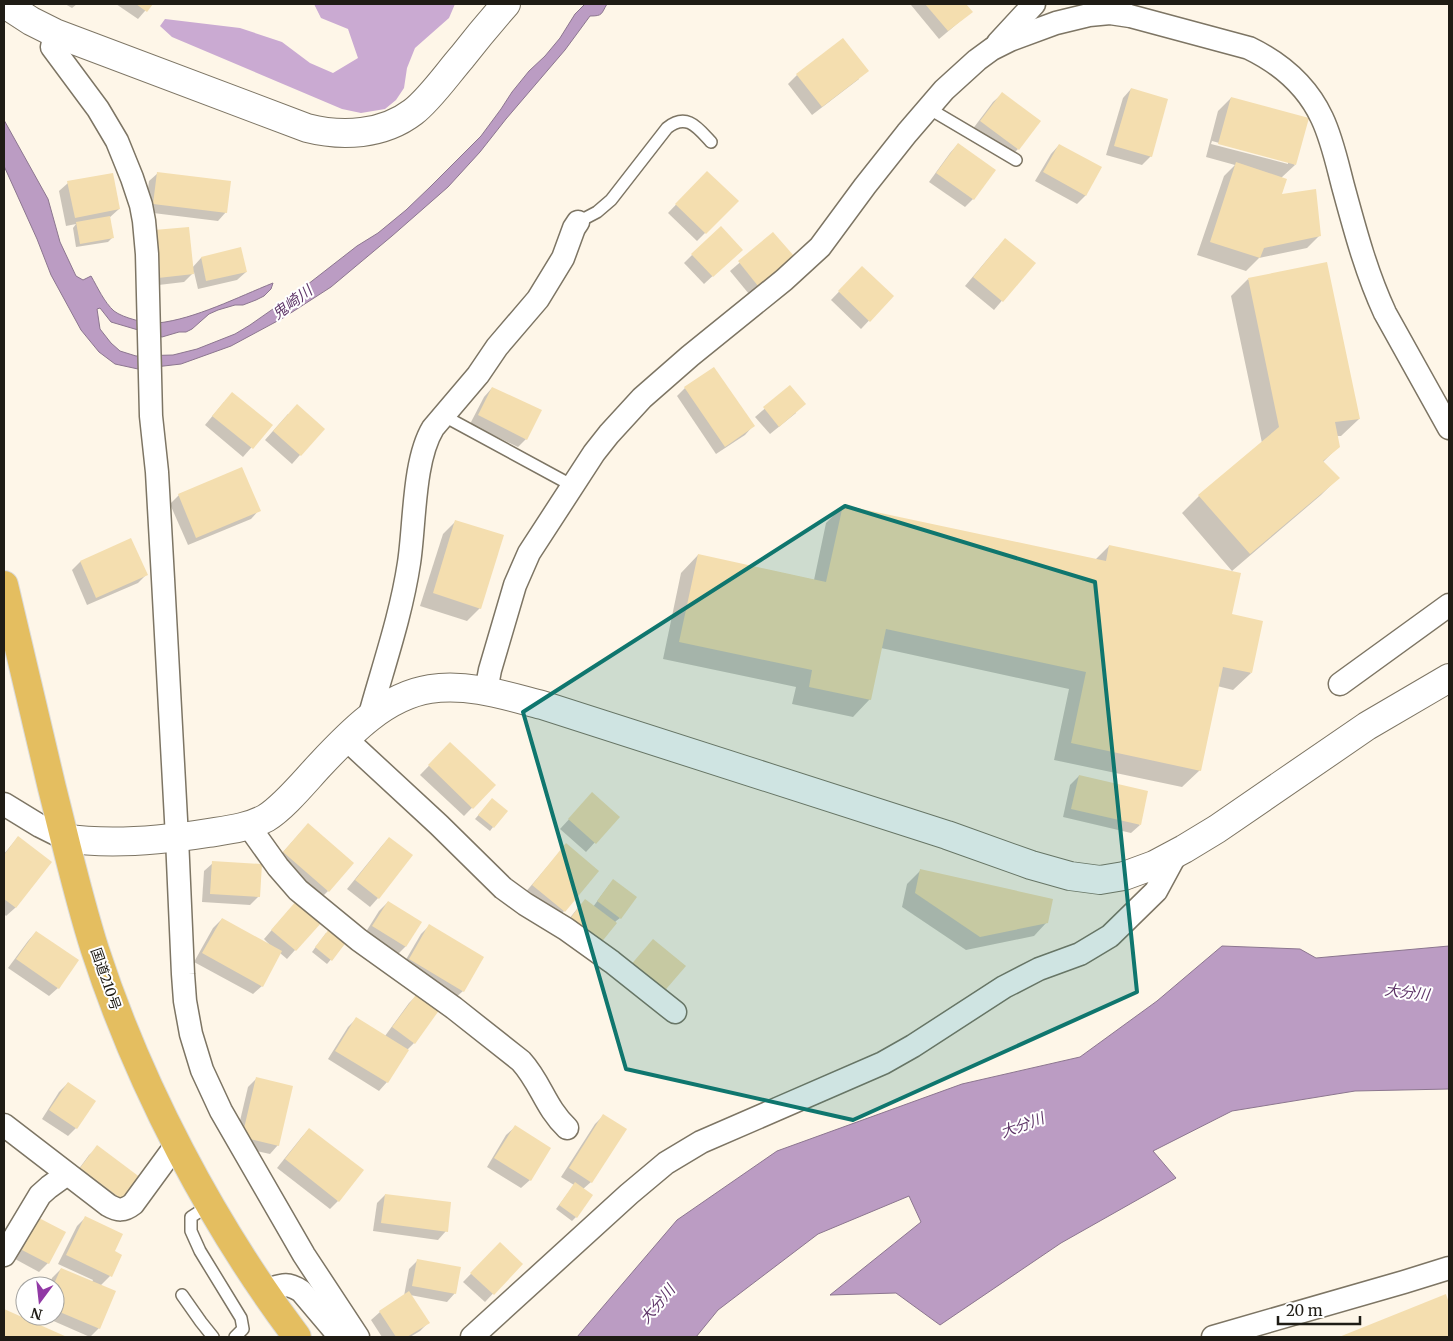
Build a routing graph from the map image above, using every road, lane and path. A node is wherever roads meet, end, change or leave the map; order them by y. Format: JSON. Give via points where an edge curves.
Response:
{"nodes":[{"id":1,"x":6,"y":4,"type":"edge"},
{"id":2,"x":506,"y":4,"type":"edge"},
{"id":3,"x":1034,"y":4,"type":"edge"},
{"id":4,"x":55,"y":33,"type":"junction"},
{"id":5,"x":992,"y":49,"type":"junction"},
{"id":6,"x":928,"y":108,"type":"junction"},
{"id":7,"x":711,"y":142,"type":"dead end"},
{"id":8,"x":1016,"y":160,"type":"dead end"},
{"id":9,"x":578,"y":222,"type":"joint"},
{"id":10,"x":444,"y":416,"type":"junction"},
{"id":11,"x":1449,"y":428,"type":"edge"},
{"id":12,"x":572,"y":486,"type":"junction"},
{"id":13,"x":4,"y":585,"type":"edge"},
{"id":14,"x":1449,"y":605,"type":"edge"},
{"id":15,"x":1449,"y":678,"type":"edge"},
{"id":16,"x":1340,"y":684,"type":"dead end"},
{"id":17,"x":486,"y":691,"type":"junction"},
{"id":18,"x":369,"y":718,"type":"junction"},
{"id":19,"x":346,"y":739,"type":"junction"},
{"id":20,"x":4,"y":804,"type":"edge"},
{"id":21,"x":248,"y":825,"type":"junction"},
{"id":22,"x":64,"y":838,"type":"junction"},
{"id":23,"x":178,"y":838,"type":"junction"},
{"id":24,"x":1176,"y":854,"type":"junction"},
{"id":25,"x":676,"y":1012,"type":"dead end"},
{"id":26,"x":4,"y":1125,"type":"edge"},
{"id":27,"x":567,"y":1128,"type":"dead end"},
{"id":28,"x":179,"y":1146,"type":"junction"},
{"id":29,"x":67,"y":1174,"type":"junction"},
{"id":30,"x":210,"y":1204,"type":"junction"},
{"id":31,"x":4,"y":1255,"type":"edge"},
{"id":32,"x":1449,"y":1268,"type":"edge"},
{"id":33,"x":264,"y":1291,"type":"junction"},
{"id":34,"x":182,"y":1295,"type":"dead end"},
{"id":35,"x":213,"y":1337,"type":"edge"},
{"id":36,"x":235,"y":1337,"type":"edge"},
{"id":37,"x":297,"y":1337,"type":"edge"},
{"id":38,"x":340,"y":1337,"type":"edge"},
{"id":39,"x":358,"y":1337,"type":"edge"},
{"id":40,"x":472,"y":1337,"type":"edge"},
{"id":41,"x":1213,"y":1337,"type":"edge"}],
"edges":[{"from":1,"to":4,"type":"street"},
{"from":2,"to":4,"type":"street","via":[[413,112],[384,127],[348,134],[307,128]]},
{"from":3,"to":5,"type":"street"},
{"from":4,"to":23,"type":"street","via":[[52,47],[98,109],[117,141],[144,221],[151,416]]},
{"from":5,"to":6,"type":"street","via":[[963,71]]},
{"from":5,"to":11,"type":"street","via":[[1056,23],[1110,13],[1153,21],[1249,48],[1288,73],[1322,117],[1375,293]]},
{"from":6,"to":8,"type":"lane"},
{"from":6,"to":12,"type":"street","via":[[820,247],[642,398],[609,434]]},
{"from":7,"to":9,"type":"lane","via":[[691,123],[671,124],[611,200]]},
{"from":9,"to":10,"type":"street","via":[[541,294]]},
{"from":10,"to":12,"type":"lane"},
{"from":10,"to":18,"type":"street","via":[[433,428],[425,448],[409,564]]},
{"from":12,"to":17,"type":"street","via":[[529,553],[515,585]]},
{"from":13,"to":22,"type":"highway","name":"国道210号"},
{"from":14,"to":16,"type":"street"},
{"from":15,"to":24,"type":"street","via":[[1367,726]]},
{"from":17,"to":18,"type":"street","via":[[430,689],[394,702]]},
{"from":17,"to":24,"type":"street","via":[[542,705],[1070,876],[1100,880],[1124,876]]},
{"from":18,"to":19,"type":"street"},
{"from":19,"to":21,"type":"street","via":[[279,807]]},
{"from":19,"to":25,"type":"street","via":[[503,888],[566,929]]},
{"from":20,"to":22,"type":"street"},
{"from":21,"to":23,"type":"street"},
{"from":21,"to":27,"type":"street","via":[[298,890],[359,940],[447,1002],[521,1061],[530,1071],[549,1108]]},
{"from":22,"to":23,"type":"street","via":[[84,841]]},
{"from":22,"to":28,"type":"highway","name":"国道210号","via":[[81,905],[124,1031]]},
{"from":23,"to":39,"type":"street","via":[[185,1001],[202,1070],[220,1111],[257,1176]]},
{"from":24,"to":40,"type":"street","via":[[1156,891],[1110,936],[1080,954],[1039,969],[1004,987],[883,1063],[682,1152],[629,1194]]},
{"from":26,"to":29,"type":"street"},
{"from":28,"to":29,"type":"street","via":[[171,1152],[133,1204],[122,1210],[108,1205]]},
{"from":28,"to":30,"type":"highway","name":"国道210号"},
{"from":29,"to":31,"type":"street","via":[[40,1195]]},
{"from":30,"to":33,"type":"highway","name":"国道210号"},
{"from":30,"to":36,"type":"lane","via":[[191,1217],[191,1231],[241,1318],[243,1329]]},
{"from":32,"to":41,"type":"street"},
{"from":33,"to":37,"type":"highway","name":"国道210号"},
{"from":33,"to":38,"type":"street","via":[[285,1284],[293,1286]]},
{"from":34,"to":35,"type":"lane"}]}
